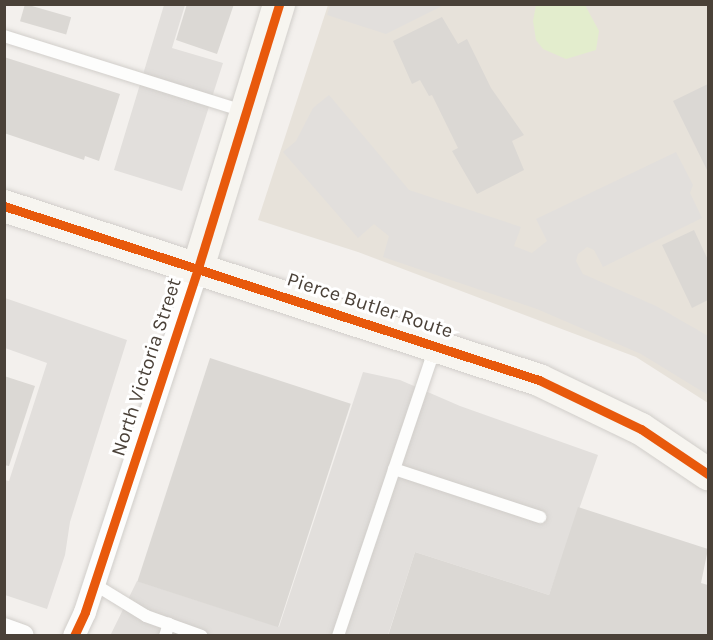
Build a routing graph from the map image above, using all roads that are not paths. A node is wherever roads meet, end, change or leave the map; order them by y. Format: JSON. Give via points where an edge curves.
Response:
{"nodes":[{"id":1,"x":279,"y":4,"type":"edge"},
{"id":2,"x":4,"y":36,"type":"edge"},
{"id":3,"x":244,"y":111,"type":"junction"},
{"id":4,"x":4,"y":206,"type":"edge"},
{"id":5,"x":198,"y":268,"type":"junction"},
{"id":6,"x":435,"y":346,"type":"junction"},
{"id":7,"x":394,"y":469,"type":"junction"},
{"id":8,"x":708,"y":474,"type":"edge"},
{"id":9,"x":540,"y":517,"type":"dead end"},
{"id":10,"x":94,"y":584,"type":"junction"},
{"id":11,"x":4,"y":629,"type":"edge"},
{"id":12,"x":167,"y":630,"type":"edge"},
{"id":13,"x":23,"y":636,"type":"edge"},
{"id":14,"x":74,"y":636,"type":"edge"},
{"id":15,"x":202,"y":636,"type":"edge"},
{"id":16,"x":338,"y":636,"type":"edge"}],
"edges":[{"from":1,"to":3,"type":"main road","name":"North Victoria Street"},
{"from":2,"to":3,"type":"lane"},
{"from":3,"to":5,"type":"main road","name":"North Victoria Street"},
{"from":4,"to":5,"type":"main road","name":"Pierce Butler Route"},
{"from":5,"to":6,"type":"main road","name":"Pierce Butler Route"},
{"from":5,"to":10,"type":"street","name":"North Victoria Street"},
{"from":6,"to":7,"type":"lane"},
{"from":6,"to":8,"type":"main road","name":"Pierce Butler Route","via":[[539,380],[588,401],[641,429]]},
{"from":7,"to":9,"type":"lane"},
{"from":7,"to":16,"type":"lane"},
{"from":10,"to":12,"type":"lane"},
{"from":10,"to":14,"type":"street","name":"North Victoria Street"},
{"from":11,"to":13,"type":"street"},
{"from":12,"to":15,"type":"lane"}]}
